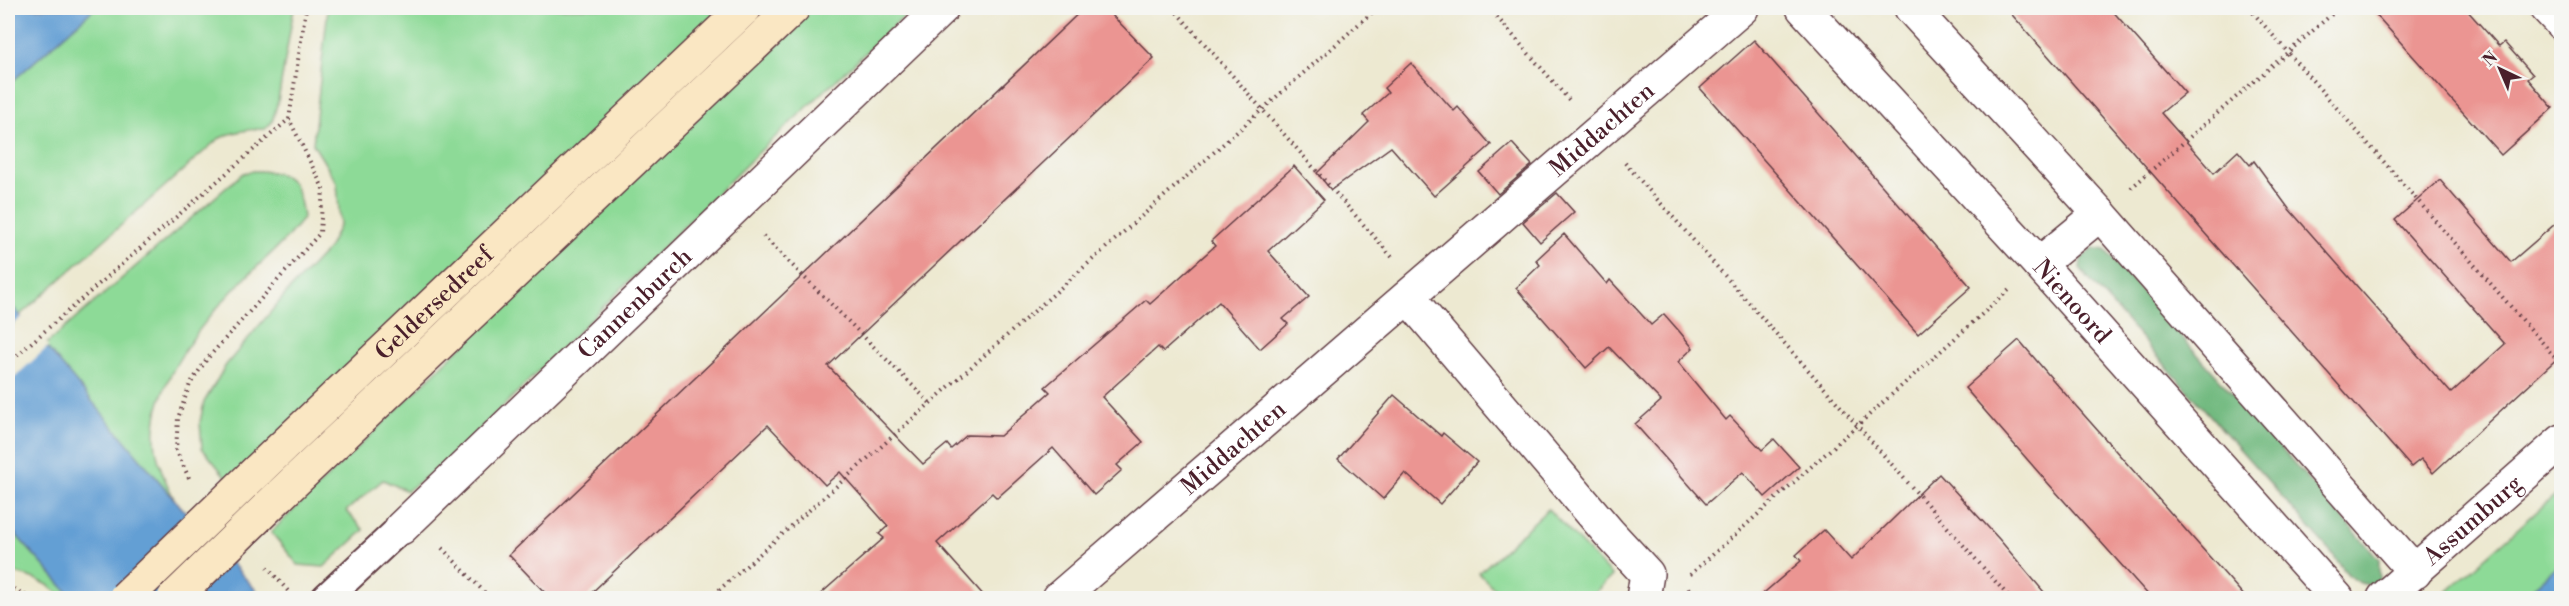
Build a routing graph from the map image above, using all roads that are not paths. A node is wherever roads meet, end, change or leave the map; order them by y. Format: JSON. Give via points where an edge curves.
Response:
{"nodes":[{"id":1,"x":745,"y":8,"type":"edge"},
{"id":2,"x":793,"y":8,"type":"edge"},
{"id":3,"x":942,"y":8,"type":"edge"},
{"id":4,"x":1742,"y":8,"type":"edge"},
{"id":5,"x":1803,"y":8,"type":"edge"},
{"id":6,"x":1911,"y":8,"type":"edge"},
{"id":7,"x":2547,"y":8,"type":"edge"},
{"id":8,"x":2562,"y":24,"type":"edge"},
{"id":9,"x":2100,"y":214,"type":"junction"},
{"id":10,"x":2039,"y":264,"type":"junction"},
{"id":11,"x":1413,"y":292,"type":"junction"},
{"id":12,"x":2562,"y":441,"type":"edge"},
{"id":13,"x":407,"y":522,"type":"joint"},
{"id":14,"x":2415,"y":572,"type":"junction"},
{"id":15,"x":125,"y":598,"type":"edge"},
{"id":16,"x":174,"y":598,"type":"edge"},
{"id":17,"x":326,"y":598,"type":"edge"},
{"id":18,"x":1059,"y":598,"type":"edge"},
{"id":19,"x":1643,"y":598,"type":"edge"},
{"id":20,"x":2337,"y":598,"type":"edge"},
{"id":21,"x":2384,"y":598,"type":"edge"}],
"edges":[{"from":1,"to":15,"type":"main road","name":"Geldersedreef","bridge":true},
{"from":2,"to":16,"type":"main road","name":"Geldersedreef","bridge":true},
{"from":3,"to":13,"type":"street","name":"Cannenburch"},
{"from":4,"to":11,"type":"street","name":"Middachten"},
{"from":5,"to":10,"type":"street","name":"Nienoord"},
{"from":6,"to":9,"type":"street"},
{"from":7,"to":8,"type":"street"},
{"from":9,"to":10,"type":"street"},
{"from":9,"to":14,"type":"street"},
{"from":10,"to":20,"type":"street","name":"Nienoord"},
{"from":11,"to":18,"type":"street","name":"Middachten"},
{"from":11,"to":19,"type":"street","via":[[1609,533],[1647,574]]},
{"from":12,"to":14,"type":"street","name":"Assumburg"},
{"from":13,"to":17,"type":"street","name":"Cannenburch"},
{"from":14,"to":21,"type":"street","name":"Assumburg"}]}
